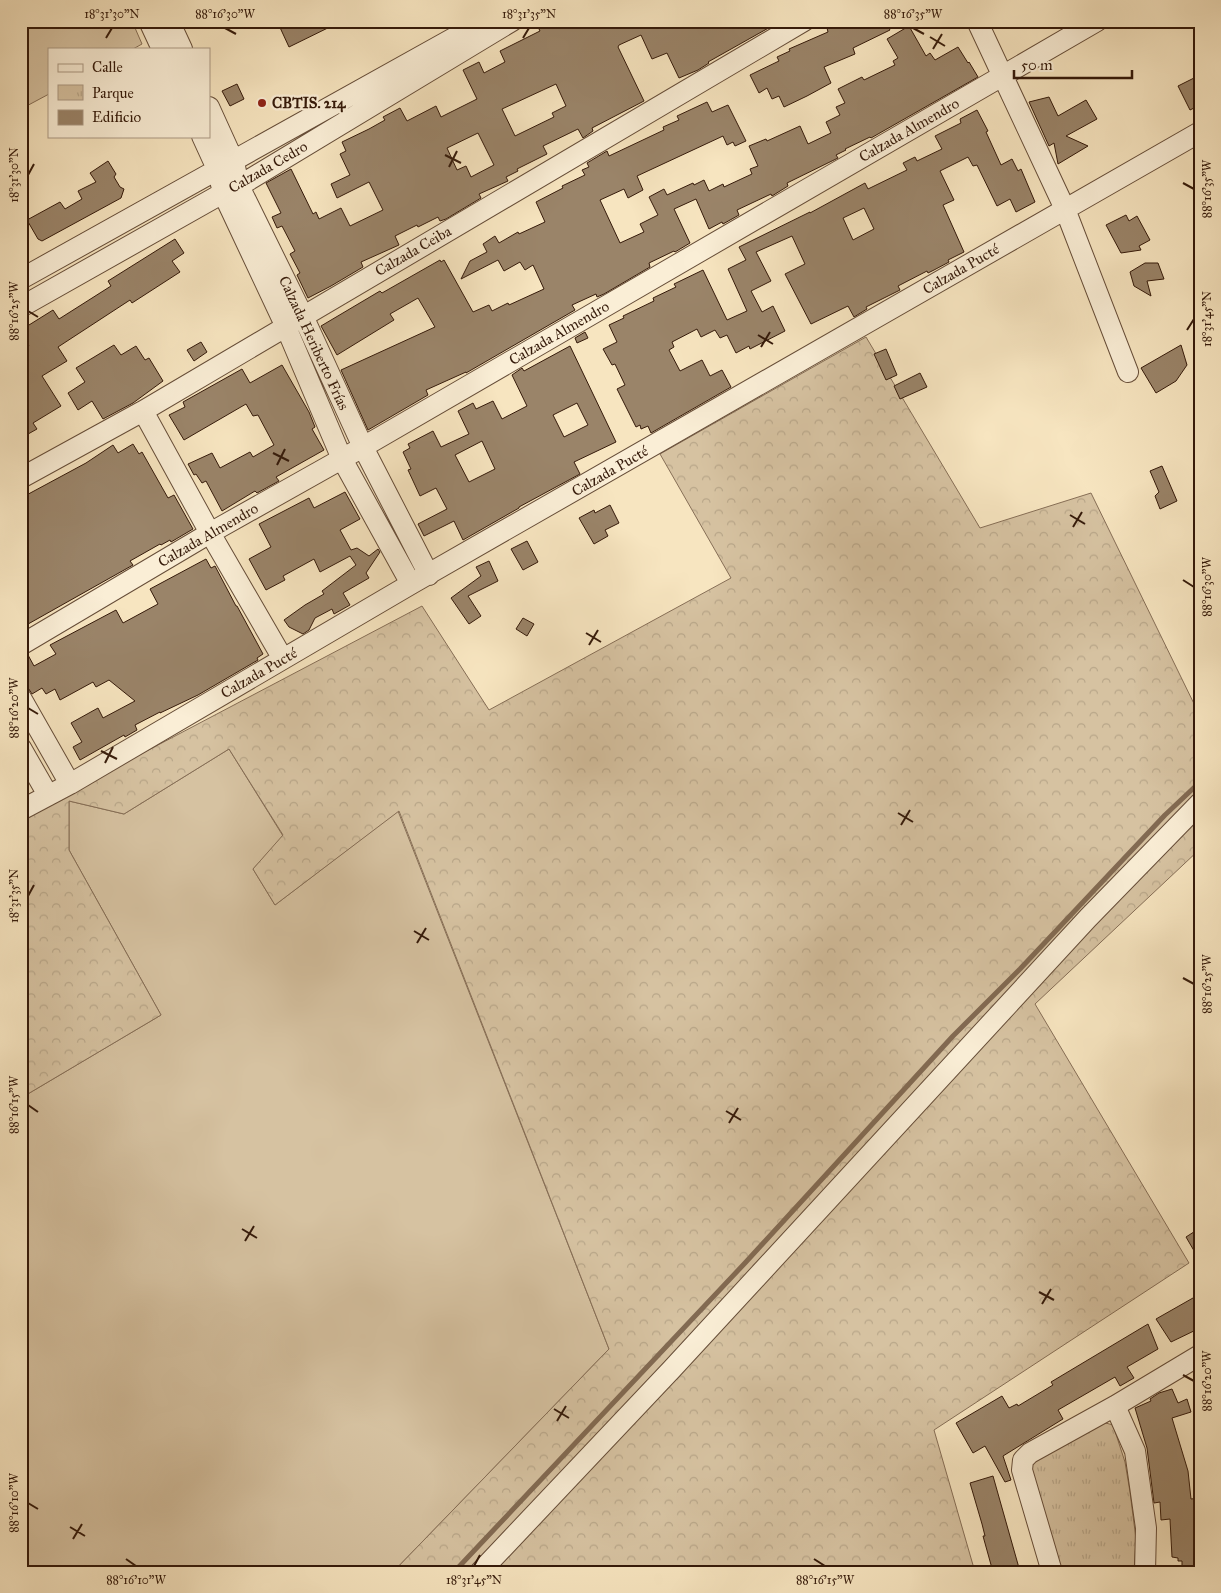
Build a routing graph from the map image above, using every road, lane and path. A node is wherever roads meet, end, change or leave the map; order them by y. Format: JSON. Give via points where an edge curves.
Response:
{"nodes":[{"id":1,"x":149,"y":21,"type":"edge"},
{"id":2,"x":169,"y":21,"type":"edge"},
{"id":3,"x":484,"y":21,"type":"edge"},
{"id":4,"x":512,"y":21,"type":"edge"},
{"id":5,"x":804,"y":21,"type":"edge"},
{"id":6,"x":977,"y":21,"type":"edge"},
{"id":7,"x":1097,"y":21,"type":"edge"},
{"id":8,"x":162,"y":48,"type":"edge"},
{"id":9,"x":182,"y":48,"type":"edge"},
{"id":10,"x":1003,"y":75,"type":"junction"},
{"id":11,"x":210,"y":110,"type":"edge"},
{"id":12,"x":1200,"y":132,"type":"edge"},
{"id":13,"x":204,"y":138,"type":"edge"},
{"id":14,"x":226,"y":166,"type":"junction"},
{"id":15,"x":231,"y":189,"type":"junction"},
{"id":16,"x":1065,"y":209,"type":"junction"},
{"id":17,"x":21,"y":279,"type":"edge"},
{"id":18,"x":21,"y":307,"type":"edge"},
{"id":19,"x":303,"y":316,"type":"junction"},
{"id":20,"x":286,"y":327,"type":"junction"},
{"id":21,"x":1128,"y":372,"type":"dead end"},
{"id":22,"x":143,"y":411,"type":"junction"},
{"id":23,"x":363,"y":447,"type":"junction"},
{"id":24,"x":342,"y":459,"type":"junction"},
{"id":25,"x":21,"y":478,"type":"edge"},
{"id":26,"x":210,"y":533,"type":"junction"},
{"id":27,"x":429,"y":575,"type":"junction"},
{"id":28,"x":411,"y":584,"type":"junction"},
{"id":29,"x":21,"y":645,"type":"edge"},
{"id":30,"x":283,"y":659,"type":"junction"},
{"id":31,"x":21,"y":698,"type":"edge"},
{"id":32,"x":21,"y":748,"type":"edge"},
{"id":33,"x":70,"y":784,"type":"junction"},
{"id":34,"x":48,"y":795,"type":"junction"},
{"id":35,"x":1200,"y":803,"type":"edge"},
{"id":36,"x":21,"y":810,"type":"edge"},
{"id":37,"x":1200,"y":1355,"type":"edge"},
{"id":38,"x":1115,"y":1406,"type":"junction"},
{"id":39,"x":480,"y":1572,"type":"edge"},
{"id":40,"x":1052,"y":1572,"type":"edge"},
{"id":41,"x":1144,"y":1572,"type":"edge"}],
"edges":[{"from":1,"to":8,"type":"street"},
{"from":2,"to":9,"type":"street"},
{"from":3,"to":14,"type":"street","name":"Calzada Cedro"},
{"from":4,"to":15,"type":"street","name":"Calzada Cedro"},
{"from":5,"to":19,"type":"street","name":"Calzada Ceiba"},
{"from":6,"to":10,"type":"street"},
{"from":7,"to":10,"type":"street","name":"Calzada Almendro"},
{"from":10,"to":16,"type":"street"},
{"from":10,"to":23,"type":"street","name":"Calzada Almendro"},
{"from":11,"to":14,"type":"street","name":"Calzada Heriberto Frías"},
{"from":12,"to":16,"type":"street","name":"Calzada Pucté"},
{"from":13,"to":14,"type":"street","name":"Calzada Heriberto Frías"},
{"from":14,"to":15,"type":"street","name":"Calzada Heriberto Frías"},
{"from":14,"to":17,"type":"street","name":"Calzada Cedro"},
{"from":15,"to":18,"type":"street","name":"Calzada Cedro"},
{"from":15,"to":19,"type":"street","name":"Calzada Heriberto Frías"},
{"from":15,"to":20,"type":"street","name":"Calzada Heriberto Frías"},
{"from":16,"to":21,"type":"street"},
{"from":16,"to":27,"type":"street","name":"Calzada Pucté"},
{"from":19,"to":20,"type":"street","name":"Calzada Ceiba"},
{"from":19,"to":23,"type":"street","name":"Calzada Heriberto Frías"},
{"from":20,"to":22,"type":"street","name":"Calzada Ceiba"},
{"from":20,"to":24,"type":"street","name":"Calzada Heriberto Frías"},
{"from":22,"to":25,"type":"street","name":"Calzada Ceiba"},
{"from":22,"to":26,"type":"street"},
{"from":23,"to":24,"type":"street","name":"Calzada Almendro"},
{"from":23,"to":27,"type":"street","name":"Calzada Heriberto Frías"},
{"from":24,"to":26,"type":"street","name":"Calzada Almendro"},
{"from":24,"to":28,"type":"street","name":"Calzada Heriberto Frías"},
{"from":26,"to":29,"type":"street","name":"Calzada Almendro"},
{"from":26,"to":30,"type":"street"},
{"from":27,"to":28,"type":"street","name":"Calzada Pucté"},
{"from":28,"to":30,"type":"street","name":"Calzada Pucté"},
{"from":30,"to":33,"type":"street","name":"Calzada Pucté"},
{"from":31,"to":33,"type":"street"},
{"from":32,"to":34,"type":"street"},
{"from":33,"to":34,"type":"street","name":"Calzada Pucté"},
{"from":34,"to":36,"type":"street","name":"Calzada Pucté"},
{"from":35,"to":39,"type":"street","via":[[1088,918]]},
{"from":37,"to":38,"type":"street"},
{"from":38,"to":40,"type":"street","via":[[1023,1460],[1022,1470]]},
{"from":38,"to":41,"type":"street","via":[[1136,1451],[1146,1528]]}]}
